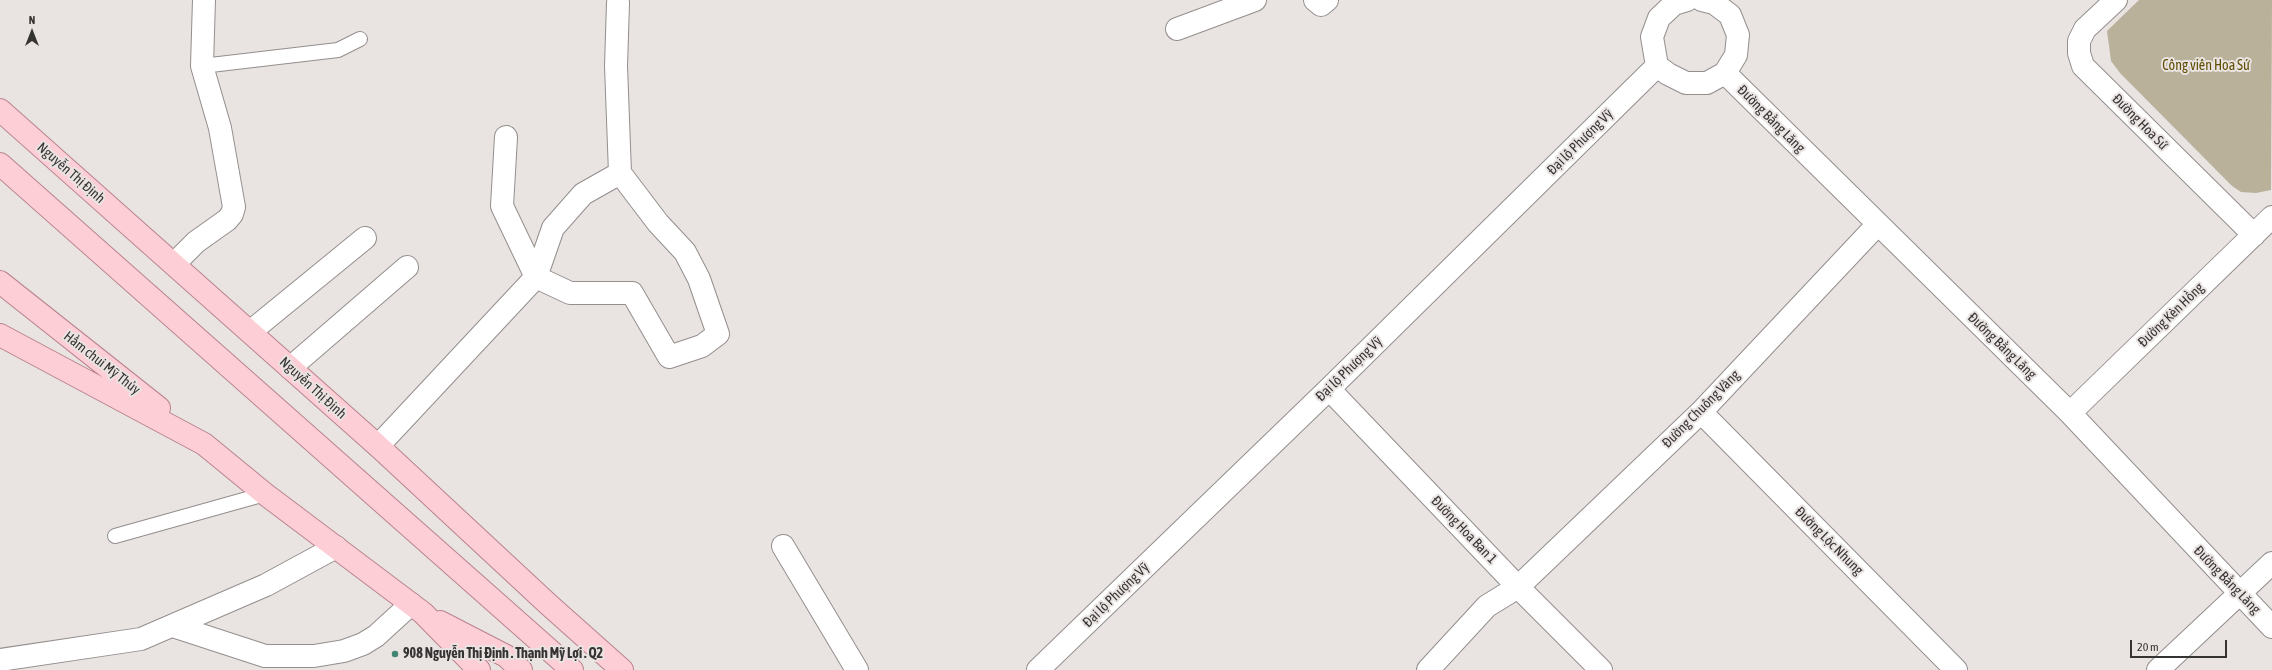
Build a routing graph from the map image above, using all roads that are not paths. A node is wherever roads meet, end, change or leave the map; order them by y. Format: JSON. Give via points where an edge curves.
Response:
{"nodes":[{"id":1,"x":204,"y":0,"type":"edge"},
{"id":2,"x":1255,"y":0,"type":"edge"},
{"id":3,"x":1315,"y":0,"type":"edge"},
{"id":4,"x":1327,"y":0,"type":"edge"},
{"id":5,"x":1687,"y":0,"type":"edge"},
{"id":6,"x":2116,"y":0,"type":"edge"},
{"id":7,"x":618,"y":3,"type":"dead end"},
{"id":8,"x":1717,"y":3,"type":"edge"},
{"id":9,"x":1664,"y":5,"type":"edge"},
{"id":10,"x":1177,"y":29,"type":"dead end"},
{"id":11,"x":360,"y":39,"type":"dead end"},
{"id":12,"x":202,"y":66,"type":"junction"},
{"id":13,"x":1657,"y":66,"type":"junction"},
{"id":14,"x":1725,"y":73,"type":"junction"},
{"id":15,"x":0,"y":110,"type":"edge"},
{"id":16,"x":506,"y":137,"type":"dead end"},
{"id":17,"x":0,"y":164,"type":"edge"},
{"id":18,"x":620,"y":173,"type":"junction"},
{"id":19,"x":2272,"y":217,"type":"edge"},
{"id":20,"x":1878,"y":224,"type":"junction"},
{"id":21,"x":2254,"y":235,"type":"junction"},
{"id":22,"x":364,"y":238,"type":"dead end"},
{"id":23,"x":174,"y":264,"type":"junction"},
{"id":24,"x":407,"y":267,"type":"dead end"},
{"id":25,"x":536,"y":277,"type":"junction"},
{"id":26,"x":0,"y":282,"type":"edge"},
{"id":27,"x":250,"y":332,"type":"junction"},
{"id":28,"x":0,"y":335,"type":"edge"},
{"id":29,"x":290,"y":368,"type":"junction"},
{"id":30,"x":1329,"y":389,"type":"junction"},
{"id":31,"x":1701,"y":412,"type":"junction"},
{"id":32,"x":2070,"y":413,"type":"junction"},
{"id":33,"x":204,"y":444,"type":"junction"},
{"id":34,"x":378,"y":446,"type":"junction"},
{"id":35,"x":265,"y":494,"type":"junction"},
{"id":36,"x":116,"y":536,"type":"dead end"},
{"id":37,"x":783,"y":546,"type":"dead end"},
{"id":38,"x":336,"y":547,"type":"junction"},
{"id":39,"x":2272,"y":563,"type":"edge"},
{"id":40,"x":1518,"y":587,"type":"junction"},
{"id":41,"x":2239,"y":594,"type":"junction"},
{"id":42,"x":417,"y":608,"type":"junction"},
{"id":43,"x":173,"y":626,"type":"junction"},
{"id":44,"x":2272,"y":627,"type":"edge"},
{"id":45,"x":0,"y":660,"type":"edge"},
{"id":46,"x":479,"y":670,"type":"edge"},
{"id":47,"x":522,"y":670,"type":"edge"},
{"id":48,"x":572,"y":670,"type":"edge"},
{"id":49,"x":622,"y":670,"type":"edge"},
{"id":50,"x":856,"y":670,"type":"edge"},
{"id":51,"x":1038,"y":670,"type":"edge"},
{"id":52,"x":1428,"y":670,"type":"edge"},
{"id":53,"x":1602,"y":670,"type":"edge"},
{"id":54,"x":1956,"y":670,"type":"edge"},
{"id":55,"x":2158,"y":670,"type":"edge"}],
"edges":[{"from":1,"to":12,"type":"street"},
{"from":2,"to":10,"type":"street"},
{"from":3,"to":4,"type":"street","via":[[1321,5]]},
{"from":5,"to":9,"type":"street"},
{"from":6,"to":21,"type":"street","name":"Đường Hoa Sứ","via":[[2086,29],[2079,41],[2083,66]]},
{"from":7,"to":18,"type":"street","via":[[616,66]]},
{"from":8,"to":14,"type":"street","via":[[1730,15],[1738,35],[1736,55]]},
{"from":9,"to":13,"type":"street","via":[[1652,37]]},
{"from":11,"to":12,"type":"lane","via":[[338,50]]},
{"from":12,"to":23,"type":"street","via":[[220,128],[234,207],[226,220],[196,242]]},
{"from":13,"to":14,"type":"street","via":[[1686,83],[1707,83]]},
{"from":13,"to":30,"type":"street","name":"Đại lộ Phượng Vỹ"},
{"from":14,"to":20,"type":"street","name":"Đường Bằng Lăng"},
{"from":15,"to":23,"type":"main road","name":"Nguyễn Thị Định"},
{"from":16,"to":25,"type":"street","via":[[502,206]]},
{"from":17,"to":48,"type":"main road"},
{"from":18,"to":25,"type":"street","via":[[583,194],[553,228]]},
{"from":18,"to":25,"type":"street","via":[[658,223],[685,252],[699,279],[718,334],[702,346],[669,356],[632,293],[570,293]]},
{"from":19,"to":21,"type":"street","name":"Đường Kèn Hồng"},
{"from":20,"to":31,"type":"street","name":"Đường Chuông Vàng"},
{"from":20,"to":32,"type":"street","name":"Đường Bằng Lăng"},
{"from":21,"to":32,"type":"street","name":"Đường Kèn Hồng"},
{"from":22,"to":27,"type":"street"},
{"from":23,"to":27,"type":"main road","name":"Nguyễn Thị Định"},
{"from":24,"to":29,"type":"street"},
{"from":25,"to":34,"type":"street"},
{"from":26,"to":33,"type":"main road","name":"Hầm chui Mỹ Thủy"},
{"from":27,"to":29,"type":"main road","name":"Nguyễn Thị Định"},
{"from":28,"to":33,"type":"main road"},
{"from":29,"to":34,"type":"main road","name":"Nguyễn Thị Định"},
{"from":30,"to":40,"type":"street","name":"Đường Hoa Ban 1"},
{"from":30,"to":51,"type":"street","name":"Đại lộ Phượng Vỹ"},
{"from":31,"to":40,"type":"street","name":"Đường Chuông Vàng"},
{"from":31,"to":54,"type":"street","name":"Đường Lộc Nhung"},
{"from":32,"to":41,"type":"street","name":"Đường Bằng Lăng"},
{"from":33,"to":35,"type":"main road"},
{"from":34,"to":49,"type":"main road","name":"Nguyễn Thị Định"},
{"from":35,"to":36,"type":"lane"},
{"from":35,"to":38,"type":"main road"},
{"from":37,"to":50,"type":"street"},
{"from":38,"to":42,"type":"main road"},
{"from":38,"to":43,"type":"street","via":[[266,585]]},
{"from":39,"to":41,"type":"street"},
{"from":40,"to":52,"type":"street","name":"Đường Chuông Vàng","via":[[1487,606]]},
{"from":40,"to":53,"type":"street","name":"Đường Hoa Ban 1"},
{"from":41,"to":44,"type":"street","name":"Đường Bằng Lăng"},
{"from":41,"to":55,"type":"street"},
{"from":42,"to":43,"type":"street","via":[[363,644],[344,651],[314,656],[265,656]]},
{"from":42,"to":46,"type":"main road"},
{"from":42,"to":47,"type":"main road","via":[[506,656]]},
{"from":43,"to":45,"type":"street","via":[[141,639]]}]}
